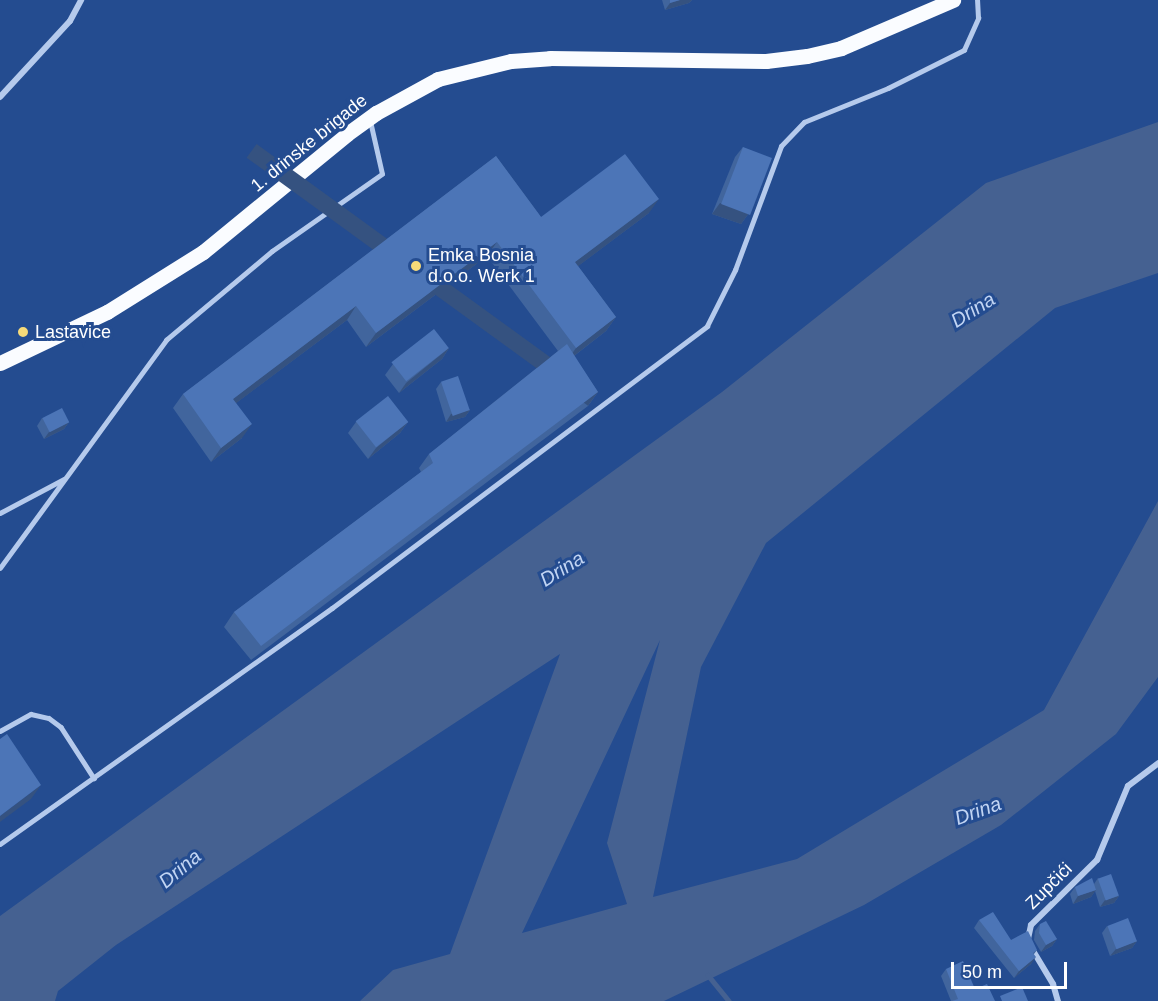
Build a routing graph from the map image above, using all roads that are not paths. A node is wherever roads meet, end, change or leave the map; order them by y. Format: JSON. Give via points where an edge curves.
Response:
{"nodes":[{"id":1,"x":81,"y":0,"type":"edge"},
{"id":2,"x":953,"y":0,"type":"edge"},
{"id":3,"x":977,"y":0,"type":"edge"},
{"id":4,"x":0,"y":97,"type":"edge"},
{"id":5,"x":369,"y":118,"type":"junction"},
{"id":6,"x":0,"y":363,"type":"edge"},
{"id":7,"x":65,"y":478,"type":"junction"},
{"id":8,"x":0,"y":513,"type":"edge"},
{"id":9,"x":0,"y":568,"type":"edge"},
{"id":10,"x":0,"y":731,"type":"edge"},
{"id":11,"x":1158,"y":763,"type":"edge"},
{"id":12,"x":94,"y":778,"type":"junction"},
{"id":13,"x":0,"y":844,"type":"edge"},
{"id":14,"x":1058,"y":1001,"type":"edge"}],
"edges":[{"from":1,"to":4,"type":"street","via":[[70,21]]},
{"from":2,"to":5,"type":"main road","name":"1. drinske brigade","via":[[841,48],[807,56],[766,60],[550,58],[502,62],[438,79]]},
{"from":3,"to":12,"type":"lane","via":[[978,18],[964,50],[888,88],[804,122],[781,146],[735,270],[707,327],[332,609]]},
{"from":5,"to":6,"type":"main road","name":"1. drinske brigade","via":[[203,252],[107,312]]},
{"from":5,"to":7,"type":"lane","via":[[382,174],[272,251],[166,340]]},
{"from":7,"to":8,"type":"lane"},
{"from":7,"to":9,"type":"lane"},
{"from":10,"to":12,"type":"lane","via":[[31,714],[50,718],[61,727]]},
{"from":11,"to":14,"type":"street","name":"Zupčići","via":[[1128,786],[1097,860],[1031,925],[1028,933]]},
{"from":12,"to":13,"type":"lane"}]}
